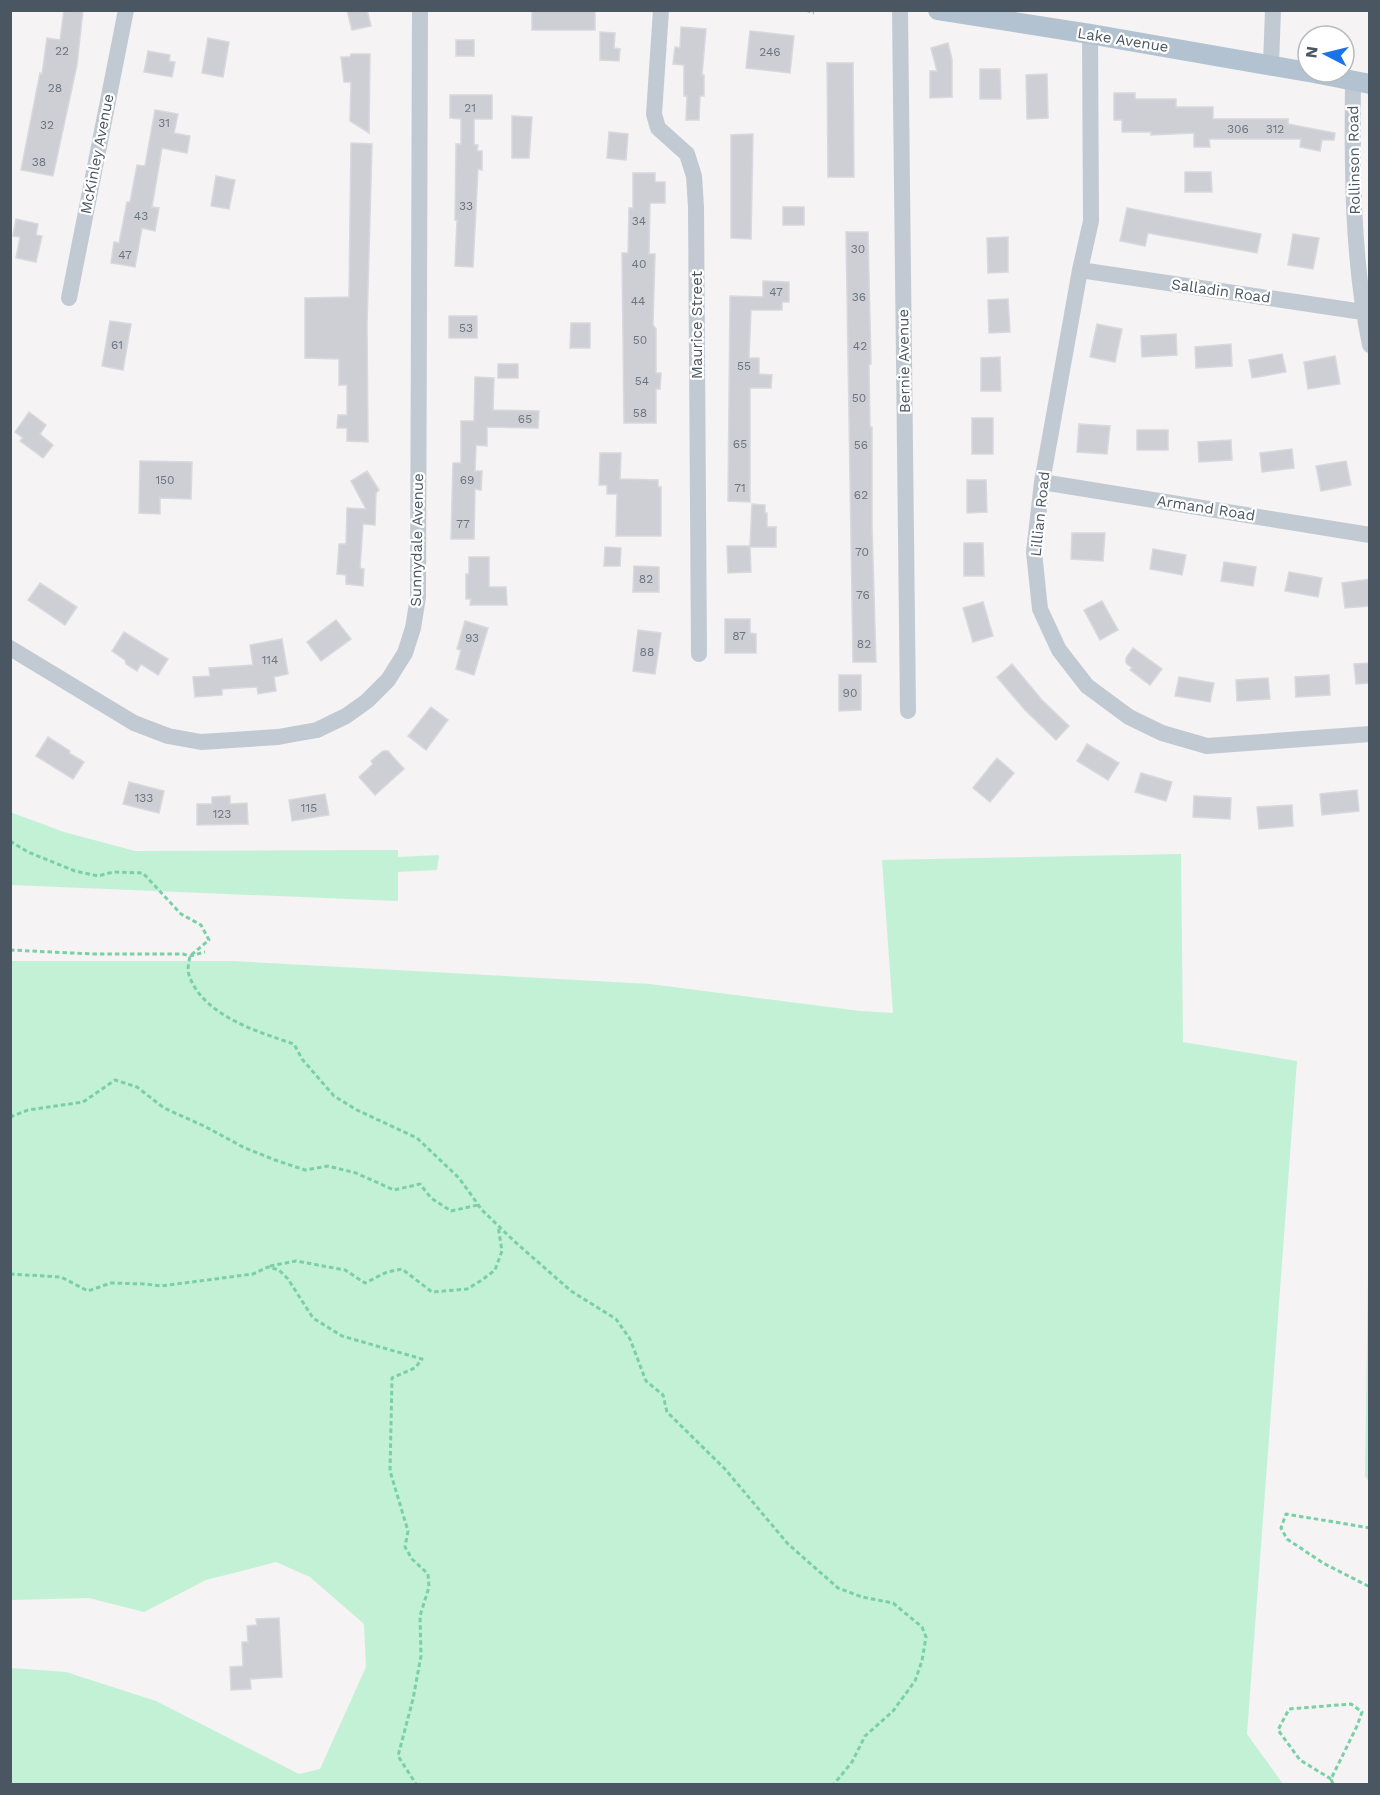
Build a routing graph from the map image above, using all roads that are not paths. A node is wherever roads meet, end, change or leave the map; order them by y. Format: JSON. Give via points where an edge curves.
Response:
{"nodes":[{"id":1,"x":126,"y":10,"type":"edge"},
{"id":2,"x":420,"y":10,"type":"edge"},
{"id":3,"x":661,"y":10,"type":"edge"},
{"id":4,"x":900,"y":10,"type":"edge"},
{"id":5,"x":938,"y":10,"type":"edge"},
{"id":6,"x":1273,"y":10,"type":"edge"},
{"id":7,"x":1090,"y":34,"type":"junction"},
{"id":8,"x":1271,"y":64,"type":"junction"},
{"id":9,"x":1296,"y":69,"type":"edge"},
{"id":10,"x":1361,"y":82,"type":"edge"},
{"id":11,"x":1080,"y":270,"type":"junction"},
{"id":12,"x":69,"y":298,"type":"dead end"},
{"id":13,"x":1363,"y":312,"type":"junction"},
{"id":14,"x":1370,"y":345,"type":"edge"},
{"id":15,"x":1042,"y":482,"type":"junction"},
{"id":16,"x":1370,"y":535,"type":"edge"},
{"id":17,"x":10,"y":648,"type":"edge"},
{"id":18,"x":699,"y":654,"type":"dead end"},
{"id":19,"x":908,"y":711,"type":"dead end"},
{"id":20,"x":1370,"y":734,"type":"edge"}],
"edges":[{"from":1,"to":12,"type":"street","name":"McKinley Avenue"},
{"from":2,"to":17,"type":"street","name":"Sunnydale Avenue","via":[[418,597],[405,653],[388,680],[346,716],[317,729],[278,737],[201,742],[168,736],[134,723]]},
{"from":3,"to":18,"type":"street","name":"Maurice Street","via":[[654,114],[658,128],[687,154],[694,176]]},
{"from":4,"to":19,"type":"street","name":"Bernie Avenue"},
{"from":5,"to":7,"type":"main road","name":"Lake Avenue"},
{"from":6,"to":8,"type":"street"},
{"from":7,"to":8,"type":"main road","name":"Lake Avenue"},
{"from":7,"to":11,"type":"street","name":"Lillian Road","via":[[1091,221]]},
{"from":8,"to":9,"type":"main road","name":"Lake Avenue"},
{"from":10,"to":13,"type":"street","name":"Rollinson Road","via":[[1352,185]]},
{"from":11,"to":13,"type":"street","name":"Salladin Road"},
{"from":11,"to":15,"type":"street","name":"Lillian Road"},
{"from":13,"to":14,"type":"street","name":"Rollinson Road"},
{"from":15,"to":16,"type":"street","name":"Armand Road"},
{"from":15,"to":20,"type":"street","name":"Lillian Road","via":[[1034,552],[1040,609],[1059,650],[1087,686],[1129,717],[1162,734],[1207,746]]}]}
